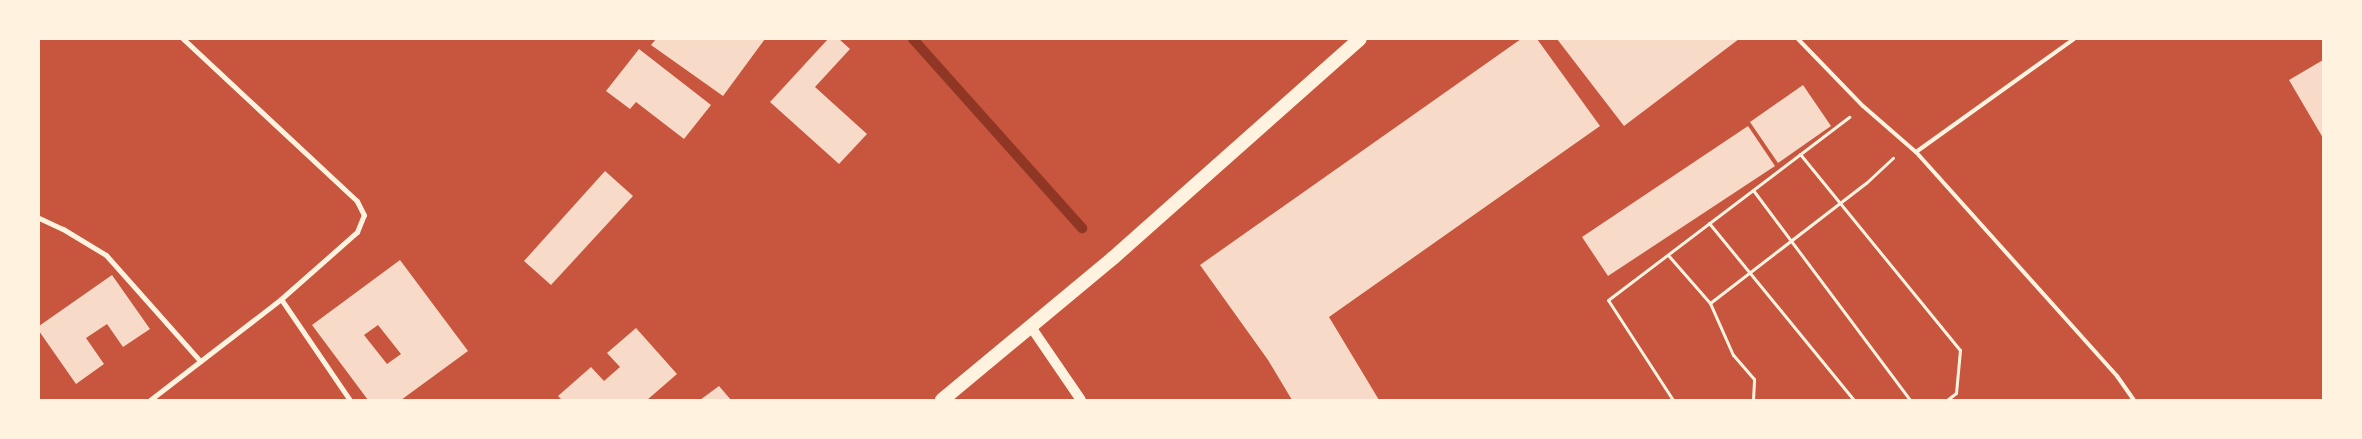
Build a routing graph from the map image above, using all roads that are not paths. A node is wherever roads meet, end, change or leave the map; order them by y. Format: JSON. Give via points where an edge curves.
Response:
{"nodes":[{"id":1,"x":183,"y":39,"type":"edge"},
{"id":2,"x":1360,"y":39,"type":"edge"},
{"id":3,"x":1798,"y":39,"type":"edge"},
{"id":4,"x":2074,"y":39,"type":"edge"},
{"id":5,"x":1916,"y":152,"type":"junction"},
{"id":6,"x":39,"y":218,"type":"edge"},
{"id":7,"x":281,"y":299,"type":"junction"},
{"id":8,"x":1031,"y":327,"type":"junction"},
{"id":9,"x":200,"y":362,"type":"junction"},
{"id":10,"x":150,"y":400,"type":"edge"},
{"id":11,"x":350,"y":400,"type":"edge"},
{"id":12,"x":942,"y":400,"type":"edge"},
{"id":13,"x":1081,"y":400,"type":"edge"},
{"id":14,"x":2134,"y":400,"type":"edge"}],
"edges":[{"from":1,"to":7,"type":"street","via":[[362,209],[364,215],[358,232]]},
{"from":2,"to":8,"type":"highway"},
{"from":3,"to":5,"type":"lane","via":[[1863,106]]},
{"from":4,"to":5,"type":"lane"},
{"from":5,"to":14,"type":"lane","via":[[2117,376]]},
{"from":6,"to":9,"type":"street","via":[[70,232],[106,255]]},
{"from":7,"to":9,"type":"street"},
{"from":7,"to":11,"type":"street"},
{"from":8,"to":12,"type":"highway"},
{"from":8,"to":13,"type":"main road"},
{"from":9,"to":10,"type":"street"}]}
